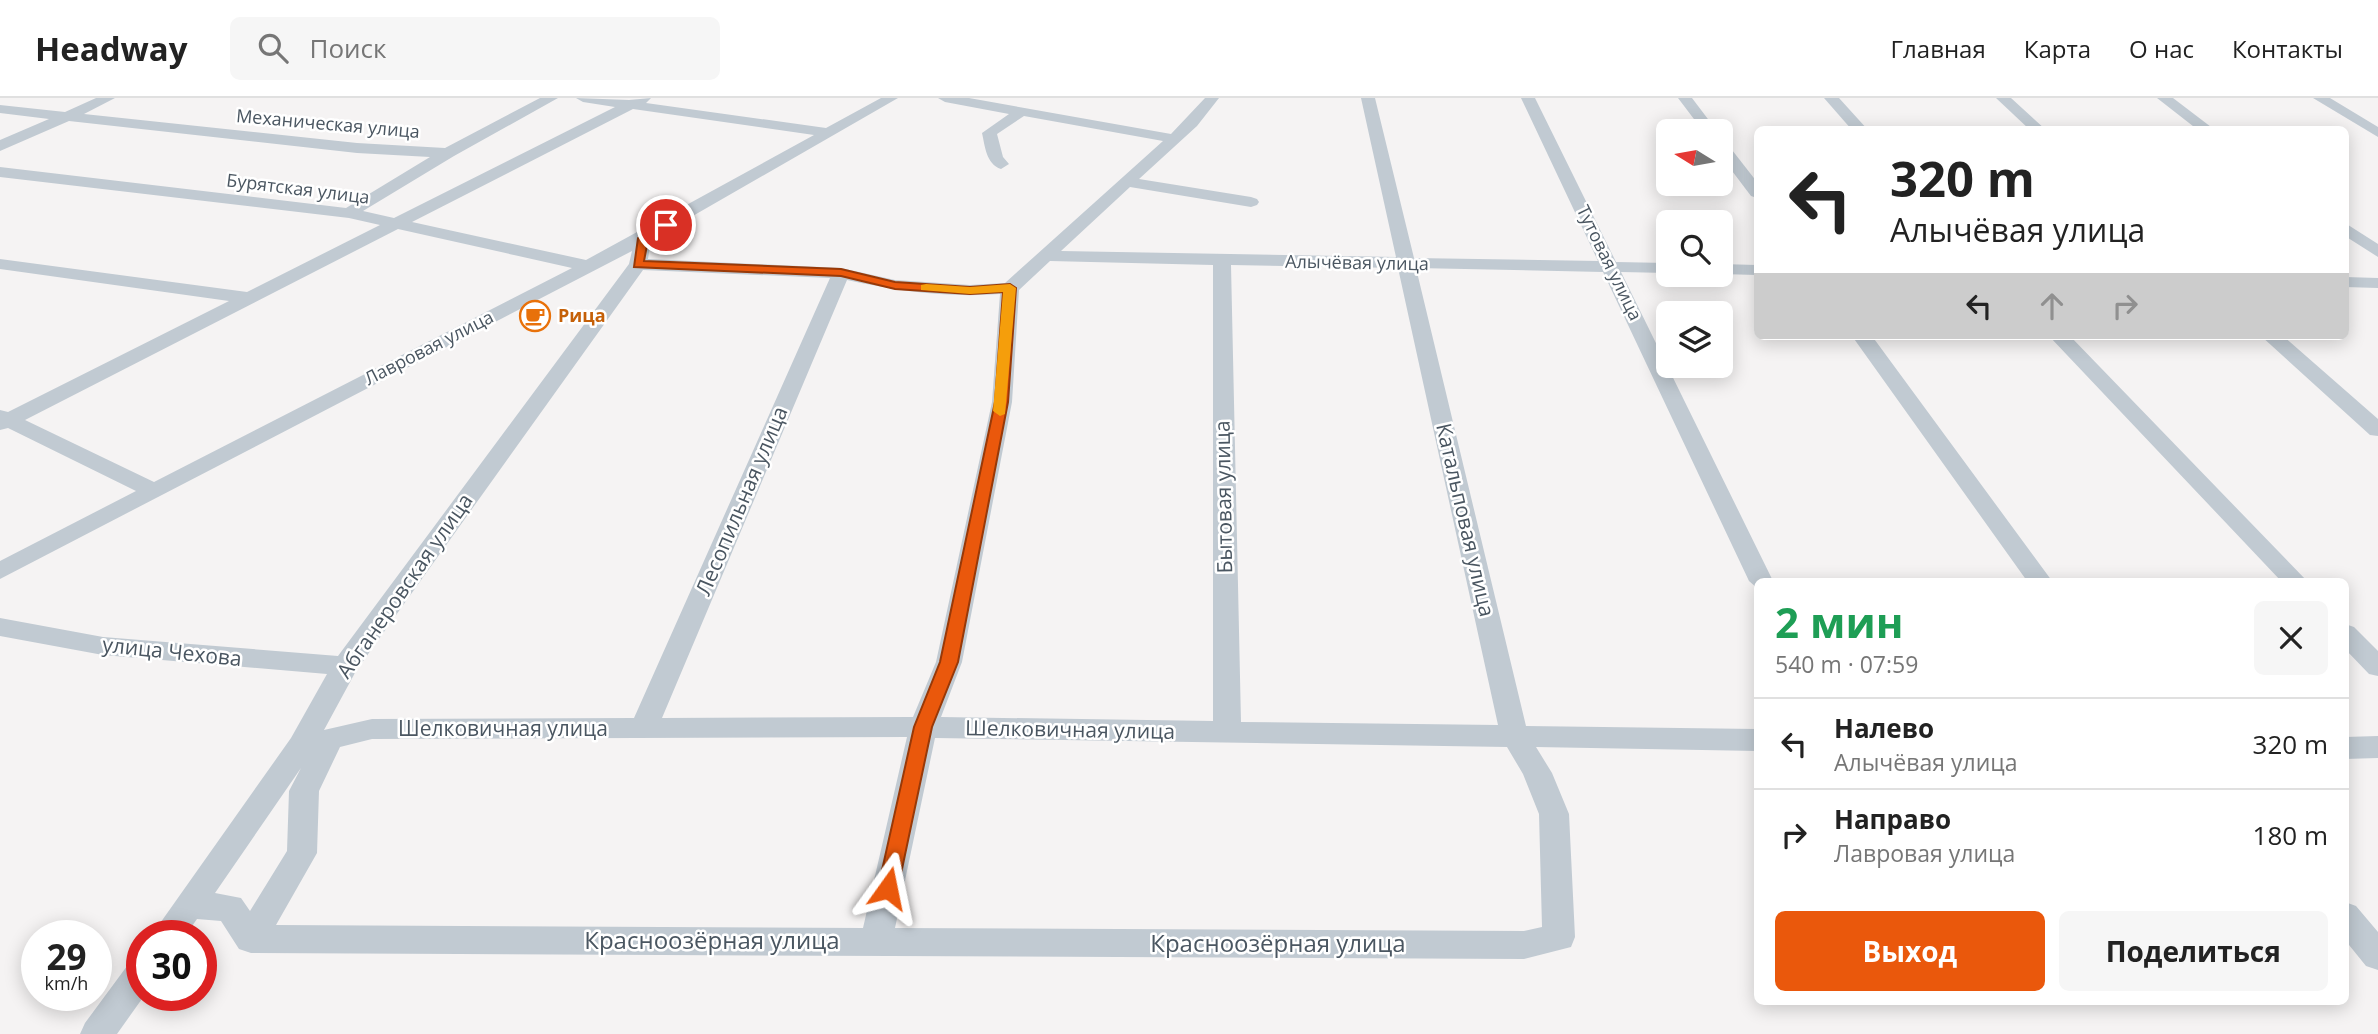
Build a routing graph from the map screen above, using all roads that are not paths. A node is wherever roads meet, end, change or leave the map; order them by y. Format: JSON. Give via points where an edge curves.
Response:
{"nodes":[{"id":1,"x":108,"y":98,"type":"edge"},
{"id":2,"x":551,"y":98,"type":"edge"},
{"id":3,"x":583,"y":98,"type":"edge"},
{"id":4,"x":891,"y":98,"type":"edge"},
{"id":5,"x":946,"y":98,"type":"edge"},
{"id":6,"x":1212,"y":98,"type":"edge"},
{"id":7,"x":1368,"y":98,"type":"edge"},
{"id":8,"x":1528,"y":98,"type":"edge"},
{"id":9,"x":1685,"y":98,"type":"edge"},
{"id":10,"x":1831,"y":98,"type":"edge"},
{"id":11,"x":2003,"y":98,"type":"edge"},
{"id":12,"x":2164,"y":98,"type":"edge"},
{"id":13,"x":2320,"y":98,"type":"edge"},
{"id":14,"x":638,"y":101,"type":"edge"},
{"id":15,"x":0,"y":109,"type":"edge"},
{"id":16,"x":1021,"y":112,"type":"junction"},
{"id":17,"x":66,"y":116,"type":"junction"},
{"id":18,"x":1701,"y":119,"type":"edge"},
{"id":19,"x":1857,"y":126,"type":"edge"},
{"id":20,"x":2034,"y":126,"type":"edge"},
{"id":21,"x":2202,"y":126,"type":"edge"},
{"id":22,"x":2378,"y":133,"type":"edge"},
{"id":23,"x":828,"y":134,"type":"junction"},
{"id":24,"x":1175,"y":139,"type":"junction"},
{"id":25,"x":0,"y":146,"type":"edge"},
{"id":26,"x":445,"y":153,"type":"junction"},
{"id":27,"x":1733,"y":161,"type":"edge"},
{"id":28,"x":1001,"y":164,"type":"dead end"},
{"id":29,"x":0,"y":172,"type":"edge"},
{"id":30,"x":1127,"y":182,"type":"junction"},
{"id":31,"x":1754,"y":189,"type":"edge"},
{"id":32,"x":1251,"y":202,"type":"dead end"},
{"id":33,"x":349,"y":212,"type":"junction"},
{"id":34,"x":402,"y":222,"type":"junction"},
{"id":35,"x":2349,"y":231,"type":"edge"},
{"id":36,"x":643,"y":238,"type":"junction"},
{"id":37,"x":2378,"y":252,"type":"edge"},
{"id":38,"x":1047,"y":256,"type":"junction"},
{"id":39,"x":1222,"y":261,"type":"junction"},
{"id":40,"x":0,"y":264,"type":"edge"},
{"id":41,"x":638,"y":264,"type":"junction"},
{"id":42,"x":1408,"y":264,"type":"junction"},
{"id":43,"x":588,"y":266,"type":"junction"},
{"id":44,"x":1611,"y":267,"type":"junction"},
{"id":45,"x":1656,"y":268,"type":"edge"},
{"id":46,"x":1733,"y":270,"type":"edge"},
{"id":47,"x":1754,"y":270,"type":"edge"},
{"id":48,"x":841,"y":273,"type":"junction"},
{"id":49,"x":2349,"y":282,"type":"edge"},
{"id":50,"x":2378,"y":283,"type":"edge"},
{"id":51,"x":1010,"y":288,"type":"junction"},
{"id":52,"x":252,"y":298,"type":"junction"},
{"id":53,"x":1865,"y":340,"type":"edge"},
{"id":54,"x":2063,"y":340,"type":"edge"},
{"id":55,"x":2276,"y":340,"type":"edge"},
{"id":56,"x":3,"y":420,"type":"edge"},
{"id":57,"x":2378,"y":430,"type":"edge"},
{"id":58,"x":153,"y":491,"type":"junction"},
{"id":59,"x":0,"y":571,"type":"edge"},
{"id":60,"x":1760,"y":578,"type":"edge"},
{"id":61,"x":2038,"y":578,"type":"edge"},
{"id":62,"x":2292,"y":578,"type":"edge"},
{"id":63,"x":0,"y":627,"type":"edge"},
{"id":64,"x":2349,"y":637,"type":"edge"},
{"id":65,"x":345,"y":666,"type":"junction"},
{"id":66,"x":2378,"y":667,"type":"edge"},
{"id":67,"x":923,"y":727,"type":"junction"},
{"id":68,"x":643,"y":729,"type":"junction"},
{"id":69,"x":1227,"y":733,"type":"junction"},
{"id":70,"x":1514,"y":734,"type":"junction"},
{"id":71,"x":1754,"y":740,"type":"edge"},
{"id":72,"x":316,"y":743,"type":"junction"},
{"id":73,"x":2378,"y":747,"type":"edge"},
{"id":74,"x":2349,"y":748,"type":"edge"},
{"id":75,"x":189,"y":905,"type":"junction"},
{"id":76,"x":178,"y":920,"type":"edge"},
{"id":77,"x":2349,"y":923,"type":"edge"},
{"id":78,"x":1559,"y":937,"type":"joint"},
{"id":79,"x":251,"y":939,"type":"junction"},
{"id":80,"x":876,"y":942,"type":"junction"},
{"id":81,"x":2363,"y":946,"type":"edge"},
{"id":82,"x":126,"y":992,"type":"edge"},
{"id":83,"x":94,"y":1031,"type":"edge"}],
"edges":[{"from":1,"to":17,"type":"street"},
{"from":2,"to":26,"type":"street"},
{"from":3,"to":14,"type":"street"},
{"from":4,"to":23,"type":"street","name":"Лавровая улица"},
{"from":5,"to":16,"type":"street"},
{"from":6,"to":24,"type":"street"},
{"from":7,"to":42,"type":"street","name":"Катальповая улица"},
{"from":8,"to":44,"type":"street","name":"Тутовая улица"},
{"from":9,"to":18,"type":"street"},
{"from":10,"to":19,"type":"street"},
{"from":11,"to":20,"type":"street"},
{"from":12,"to":21,"type":"street"},
{"from":13,"to":22,"type":"street"},
{"from":14,"to":23,"type":"street"},
{"from":14,"to":34,"type":"street"},
{"from":15,"to":17,"type":"street","name":"Механическая улица"},
{"from":16,"to":24,"type":"street"},
{"from":16,"to":28,"type":"street","via":[[989,133]]},
{"from":17,"to":25,"type":"street"},
{"from":17,"to":26,"type":"street","name":"Механическая улица","via":[[357,148]]},
{"from":23,"to":36,"type":"street","name":"Лавровая улица"},
{"from":24,"to":30,"type":"street"},
{"from":26,"to":33,"type":"street"},
{"from":27,"to":31,"type":"street"},
{"from":29,"to":33,"type":"street","name":"Бурятская улица"},
{"from":30,"to":32,"type":"street"},
{"from":30,"to":38,"type":"street"},
{"from":33,"to":34,"type":"street","name":"Бурятская улица"},
{"from":34,"to":43,"type":"street","name":"Бурятская улица"},
{"from":34,"to":52,"type":"street"},
{"from":35,"to":37,"type":"street"},
{"from":36,"to":41,"type":"street","name":"Абганеровская улица"},
{"from":36,"to":43,"type":"street","name":"Лавровая улица"},
{"from":38,"to":39,"type":"street","name":"Алычёвая улица"},
{"from":38,"to":51,"type":"street"},
{"from":39,"to":42,"type":"street","name":"Алычёвая улица"},
{"from":39,"to":69,"type":"street","name":"Бытовая улица"},
{"from":40,"to":52,"type":"street"},
{"from":41,"to":48,"type":"street"},
{"from":41,"to":65,"type":"street","name":"Абганеровская улица"},
{"from":42,"to":44,"type":"street","name":"Алычёвая улица"},
{"from":42,"to":70,"type":"street","name":"Катальповая улица"},
{"from":43,"to":58,"type":"street","name":"Лавровая улица"},
{"from":44,"to":45,"type":"street","name":"Алычёвая улица"},
{"from":44,"to":60,"type":"street","name":"Тутовая улица"},
{"from":46,"to":47,"type":"street"},
{"from":48,"to":51,"type":"street","via":[[895,285],[970,291]]},
{"from":48,"to":68,"type":"street","name":"Лесопильная улица"},
{"from":49,"to":50,"type":"street"},
{"from":51,"to":67,"type":"street","via":[[1002,402],[949,662]]},
{"from":52,"to":56,"type":"street"},
{"from":53,"to":61,"type":"street"},
{"from":54,"to":62,"type":"street"},
{"from":55,"to":57,"type":"street"},
{"from":56,"to":58,"type":"street"},
{"from":58,"to":59,"type":"street","name":"Лавровая улица"},
{"from":63,"to":65,"type":"street","name":"улица Чехова","via":[[103,646]]},
{"from":64,"to":66,"type":"street"},
{"from":65,"to":72,"type":"street","name":"Абганеровская улица"},
{"from":67,"to":68,"type":"street","name":"Шелковичная улица"},
{"from":67,"to":69,"type":"street","name":"Шелковичная улица"},
{"from":67,"to":80,"type":"street"},
{"from":68,"to":72,"type":"street","name":"Шелковичная улица","via":[[372,729]]},
{"from":69,"to":70,"type":"street","name":"Шелковичная улица"},
{"from":70,"to":71,"type":"street","name":"Шелковичная улица"},
{"from":70,"to":78,"type":"street","name":"Катальповая улица","via":[[1554,814]]},
{"from":72,"to":75,"type":"street","name":"Абганеровская улица"},
{"from":72,"to":79,"type":"street","via":[[304,791],[302,853]]},
{"from":73,"to":74,"type":"street"},
{"from":75,"to":76,"type":"street","name":"Абганеровская улица"},
{"from":75,"to":79,"type":"street","via":[[230,908]]},
{"from":77,"to":81,"type":"street"},
{"from":78,"to":80,"type":"street","name":"Красноозёрная улица","via":[[1524,945]]},
{"from":79,"to":80,"type":"street","name":"Красноозёрная улица"},
{"from":82,"to":83,"type":"street"}]}
